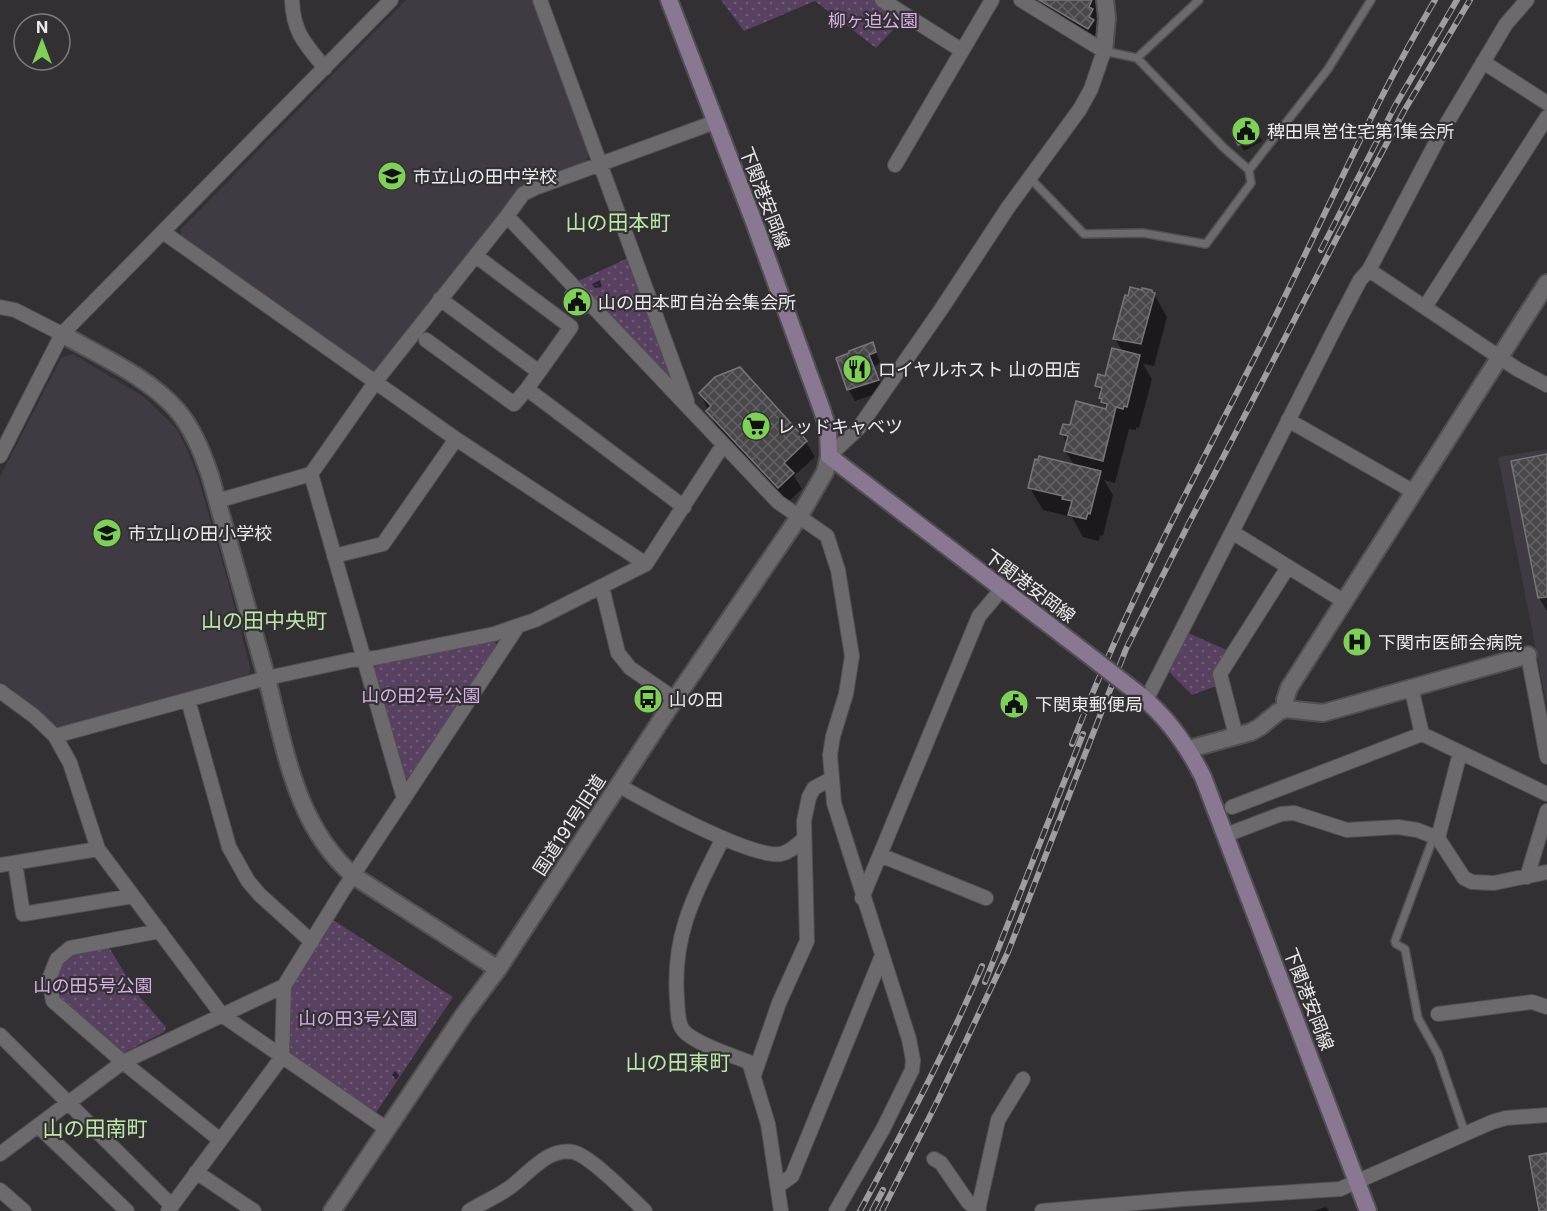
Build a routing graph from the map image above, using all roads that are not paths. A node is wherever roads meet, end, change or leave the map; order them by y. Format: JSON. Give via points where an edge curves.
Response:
{"nodes":[{"id":1,"x":292,"y":0,"type":"edge"},
{"id":2,"x":391,"y":0,"type":"edge"},
{"id":3,"x":540,"y":0,"type":"edge"},
{"id":4,"x":669,"y":0,"type":"edge"},
{"id":5,"x":882,"y":0,"type":"edge"},
{"id":6,"x":992,"y":0,"type":"edge"},
{"id":7,"x":1021,"y":0,"type":"edge"},
{"id":8,"x":1105,"y":0,"type":"edge"},
{"id":9,"x":1199,"y":0,"type":"edge"},
{"id":10,"x":1371,"y":0,"type":"edge"},
{"id":11,"x":1527,"y":0,"type":"edge"},
{"id":12,"x":962,"y":50,"type":"junction"},
{"id":13,"x":1104,"y":51,"type":"junction"},
{"id":14,"x":1137,"y":58,"type":"junction"},
{"id":15,"x":1483,"y":62,"type":"junction"},
{"id":16,"x":325,"y":68,"type":"junction"},
{"id":17,"x":1547,"y":103,"type":"edge"},
{"id":18,"x":1547,"y":117,"type":"edge"},
{"id":19,"x":715,"y":122,"type":"junction"},
{"id":20,"x":599,"y":163,"type":"junction"},
{"id":21,"x":895,"y":165,"type":"dead end"},
{"id":22,"x":1249,"y":170,"type":"junction"},
{"id":23,"x":1029,"y":177,"type":"junction"},
{"id":24,"x":507,"y":216,"type":"junction"},
{"id":25,"x":163,"y":232,"type":"junction"},
{"id":26,"x":476,"y":256,"type":"junction"},
{"id":27,"x":1369,"y":270,"type":"junction"},
{"id":28,"x":1547,"y":283,"type":"edge"},
{"id":29,"x":440,"y":299,"type":"junction"},
{"id":30,"x":0,"y":307,"type":"edge"},
{"id":31,"x":1425,"y":307,"type":"junction"},
{"id":32,"x":62,"y":334,"type":"junction"},
{"id":33,"x":426,"y":340,"type":"dead end"},
{"id":34,"x":1500,"y":356,"type":"junction"},
{"id":35,"x":539,"y":372,"type":"junction"},
{"id":36,"x":376,"y":381,"type":"junction"},
{"id":37,"x":1547,"y":385,"type":"edge"},
{"id":38,"x":527,"y":389,"type":"junction"},
{"id":39,"x":689,"y":406,"type":"junction"},
{"id":40,"x":1288,"y":420,"type":"junction"},
{"id":41,"x":456,"y":439,"type":"junction"},
{"id":42,"x":723,"y":445,"type":"junction"},
{"id":43,"x":0,"y":456,"type":"edge"},
{"id":44,"x":829,"y":456,"type":"junction"},
{"id":45,"x":311,"y":474,"type":"junction"},
{"id":46,"x":1414,"y":492,"type":"junction"},
{"id":47,"x":217,"y":501,"type":"junction"},
{"id":48,"x":684,"y":507,"type":"junction"},
{"id":49,"x":799,"y":517,"type":"junction"},
{"id":50,"x":1232,"y":531,"type":"junction"},
{"id":51,"x":334,"y":556,"type":"junction"},
{"id":52,"x":646,"y":564,"type":"junction"},
{"id":53,"x":1288,"y":567,"type":"junction"},
{"id":54,"x":602,"y":587,"type":"junction"},
{"id":55,"x":1001,"y":590,"type":"junction"},
{"id":56,"x":1345,"y":602,"type":"junction"},
{"id":57,"x":519,"y":626,"type":"junction"},
{"id":58,"x":1528,"y":655,"type":"joint"},
{"id":59,"x":363,"y":658,"type":"junction"},
{"id":60,"x":267,"y":678,"type":"junction"},
{"id":61,"x":1411,"y":687,"type":"junction"},
{"id":62,"x":0,"y":691,"type":"edge"},
{"id":63,"x":1143,"y":698,"type":"junction"},
{"id":64,"x":675,"y":699,"type":"junction"},
{"id":65,"x":188,"y":700,"type":"junction"},
{"id":66,"x":1286,"y":709,"type":"junction"},
{"id":67,"x":1422,"y":734,"type":"junction"},
{"id":68,"x":54,"y":736,"type":"junction"},
{"id":69,"x":1236,"y":736,"type":"junction"},
{"id":70,"x":1189,"y":748,"type":"junction"},
{"id":71,"x":1460,"y":753,"type":"junction"},
{"id":72,"x":1547,"y":757,"type":"edge"},
{"id":73,"x":831,"y":779,"type":"junction"},
{"id":74,"x":618,"y":785,"type":"junction"},
{"id":75,"x":1547,"y":794,"type":"edge"},
{"id":76,"x":404,"y":799,"type":"junction"},
{"id":77,"x":1232,"y":807,"type":"dead end"},
{"id":78,"x":1547,"y":811,"type":"edge"},
{"id":79,"x":1226,"y":834,"type":"junction"},
{"id":80,"x":1436,"y":837,"type":"junction"},
{"id":81,"x":723,"y":838,"type":"junction"},
{"id":82,"x":804,"y":839,"type":"junction"},
{"id":83,"x":98,"y":849,"type":"junction"},
{"id":84,"x":880,"y":855,"type":"junction"},
{"id":85,"x":15,"y":863,"type":"junction"},
{"id":86,"x":0,"y":865,"type":"edge"},
{"id":87,"x":1547,"y":872,"type":"edge"},
{"id":88,"x":354,"y":876,"type":"junction"},
{"id":89,"x":1527,"y":877,"type":"junction"},
{"id":90,"x":133,"y":896,"type":"junction"},
{"id":91,"x":862,"y":898,"type":"junction"},
{"id":92,"x":986,"y":898,"type":"dead end"},
{"id":93,"x":160,"y":931,"type":"junction"},
{"id":94,"x":312,"y":942,"type":"junction"},
{"id":95,"x":881,"y":958,"type":"junction"},
{"id":96,"x":498,"y":969,"type":"junction"},
{"id":97,"x":284,"y":986,"type":"junction"},
{"id":98,"x":1547,"y":1007,"type":"edge"},
{"id":99,"x":1438,"y":1014,"type":"dead end"},
{"id":100,"x":222,"y":1015,"type":"junction"},
{"id":101,"x":0,"y":1035,"type":"edge"},
{"id":102,"x":282,"y":1057,"type":"junction"},
{"id":103,"x":123,"y":1062,"type":"junction"},
{"id":104,"x":754,"y":1075,"type":"junction"},
{"id":105,"x":1023,"y":1078,"type":"dead end"},
{"id":106,"x":67,"y":1102,"type":"junction"},
{"id":107,"x":1547,"y":1115,"type":"edge"},
{"id":108,"x":38,"y":1126,"type":"junction"},
{"id":109,"x":387,"y":1129,"type":"junction"},
{"id":110,"x":1465,"y":1133,"type":"junction"},
{"id":111,"x":220,"y":1140,"type":"junction"},
{"id":112,"x":0,"y":1154,"type":"edge"},
{"id":113,"x":933,"y":1159,"type":"dead end"},
{"id":114,"x":196,"y":1172,"type":"junction"},
{"id":115,"x":1357,"y":1182,"type":"junction"},
{"id":116,"x":778,"y":1186,"type":"junction"},
{"id":117,"x":0,"y":1190,"type":"edge"},
{"id":118,"x":170,"y":1208,"type":"edge"},
{"id":119,"x":978,"y":1210,"type":"edge"},
{"id":120,"x":24,"y":1211,"type":"edge"},
{"id":121,"x":127,"y":1211,"type":"edge"},
{"id":122,"x":254,"y":1211,"type":"edge"},
{"id":123,"x":332,"y":1211,"type":"edge"},
{"id":124,"x":469,"y":1211,"type":"edge"},
{"id":125,"x":645,"y":1211,"type":"edge"},
{"id":126,"x":781,"y":1211,"type":"edge"},
{"id":127,"x":836,"y":1211,"type":"edge"},
{"id":128,"x":1042,"y":1211,"type":"edge"},
{"id":129,"x":1368,"y":1211,"type":"edge"}],
"edges":[{"from":1,"to":16,"type":"street","via":[[301,39]]},
{"from":2,"to":16,"type":"street"},
{"from":3,"to":20,"type":"street"},
{"from":4,"to":19,"type":"main road","name":"下関港安岡線"},
{"from":5,"to":12,"type":"street"},
{"from":6,"to":12,"type":"street"},
{"from":7,"to":13,"type":"street"},
{"from":8,"to":13,"type":"street"},
{"from":9,"to":14,"type":"lane"},
{"from":10,"to":22,"type":"lane","via":[[1328,69]]},
{"from":11,"to":15,"type":"street","via":[[1506,24]]},
{"from":12,"to":21,"type":"street"},
{"from":13,"to":14,"type":"lane"},
{"from":13,"to":23,"type":"street","via":[[1080,110]]},
{"from":14,"to":22,"type":"lane"},
{"from":15,"to":17,"type":"street"},
{"from":15,"to":27,"type":"street"},
{"from":16,"to":25,"type":"street"},
{"from":18,"to":31,"type":"street"},
{"from":19,"to":20,"type":"street"},
{"from":19,"to":44,"type":"main road","name":"下関港安岡線","via":[[822,410],[828,429]]},
{"from":20,"to":24,"type":"street","via":[[523,194]]},
{"from":20,"to":39,"type":"street"},
{"from":22,"to":23,"type":"lane","via":[[1251,183],[1206,243],[1143,233],[1084,234]]},
{"from":23,"to":44,"type":"street","via":[[858,429]]},
{"from":24,"to":26,"type":"street"},
{"from":24,"to":39,"type":"street"},
{"from":25,"to":32,"type":"street"},
{"from":25,"to":36,"type":"street"},
{"from":26,"to":29,"type":"street"},
{"from":26,"to":35,"type":"street","via":[[571,327]]},
{"from":27,"to":31,"type":"street"},
{"from":27,"to":40,"type":"street","via":[[1360,280]]},
{"from":28,"to":34,"type":"street"},
{"from":29,"to":35,"type":"street"},
{"from":29,"to":36,"type":"street"},
{"from":30,"to":32,"type":"street","via":[[15,310]]},
{"from":31,"to":34,"type":"street"},
{"from":32,"to":43,"type":"street"},
{"from":32,"to":47,"type":"street","via":[[142,381],[178,411],[200,447]]},
{"from":33,"to":38,"type":"street","via":[[514,404]]},
{"from":34,"to":37,"type":"street"},
{"from":34,"to":46,"type":"street"},
{"from":35,"to":38,"type":"street"},
{"from":36,"to":41,"type":"street"},
{"from":36,"to":45,"type":"street"},
{"from":38,"to":48,"type":"street"},
{"from":39,"to":42,"type":"street"},
{"from":40,"to":46,"type":"street"},
{"from":40,"to":50,"type":"street"},
{"from":41,"to":51,"type":"street","via":[[383,544]]},
{"from":41,"to":52,"type":"street"},
{"from":42,"to":48,"type":"street"},
{"from":42,"to":49,"type":"street","via":[[778,502]]},
{"from":44,"to":49,"type":"street","name":"国道191号旧道","via":[[825,472]]},
{"from":44,"to":55,"type":"main road","name":"下関港安岡線"},
{"from":45,"to":47,"type":"street"},
{"from":45,"to":51,"type":"street"},
{"from":46,"to":56,"type":"street"},
{"from":47,"to":60,"type":"street"},
{"from":48,"to":52,"type":"street"},
{"from":49,"to":64,"type":"street","name":"国道191号旧道"},
{"from":49,"to":73,"type":"street","via":[[827,536],[838,570],[851,643],[851,673],[830,755]]},
{"from":50,"to":53,"type":"street"},
{"from":50,"to":63,"type":"street"},
{"from":51,"to":59,"type":"street"},
{"from":52,"to":54,"type":"street"},
{"from":53,"to":56,"type":"street"},
{"from":53,"to":69,"type":"street","via":[[1220,674]]},
{"from":54,"to":57,"type":"street"},
{"from":54,"to":64,"type":"street","via":[[618,653],[630,668]]},
{"from":55,"to":63,"type":"main road","name":"下関港安岡線","bridge":true},
{"from":55,"to":84,"type":"street","via":[[979,616]]},
{"from":56,"to":66,"type":"street","via":[[1289,688]]},
{"from":57,"to":59,"type":"street"},
{"from":57,"to":76,"type":"street"},
{"from":58,"to":61,"type":"street"},
{"from":58,"to":72,"type":"street"},
{"from":59,"to":60,"type":"street"},
{"from":59,"to":76,"type":"street"},
{"from":60,"to":65,"type":"street"},
{"from":60,"to":88,"type":"street","via":[[300,799],[322,842]]},
{"from":61,"to":66,"type":"street","via":[[1323,713]]},
{"from":61,"to":67,"type":"street"},
{"from":62,"to":68,"type":"street"},
{"from":63,"to":70,"type":"main road","name":"下関港安岡線"},
{"from":64,"to":74,"type":"street","name":"国道191号旧道"},
{"from":65,"to":68,"type":"street"},
{"from":65,"to":94,"type":"street","via":[[229,848],[260,895]]},
{"from":66,"to":69,"type":"street","via":[[1260,728]]},
{"from":67,"to":71,"type":"street"},
{"from":67,"to":77,"type":"street"},
{"from":68,"to":83,"type":"street","via":[[70,763]]},
{"from":69,"to":70,"type":"street"},
{"from":70,"to":79,"type":"main road","name":"下関港安岡線"},
{"from":71,"to":75,"type":"street"},
{"from":71,"to":80,"type":"street"},
{"from":73,"to":82,"type":"street","via":[[811,793]]},
{"from":73,"to":91,"type":"street","via":[[834,803]]},
{"from":74,"to":81,"type":"street"},
{"from":74,"to":96,"type":"street","name":"国道191号旧道"},
{"from":76,"to":88,"type":"street"},
{"from":78,"to":89,"type":"street"},
{"from":79,"to":80,"type":"street","via":[[1294,813],[1347,830],[1398,827]]},
{"from":79,"to":115,"type":"main road","name":"下関港安岡線"},
{"from":80,"to":89,"type":"street","via":[[1467,880],[1494,883]]},
{"from":80,"to":110,"type":"lane","via":[[1395,941],[1405,949],[1418,1018],[1438,1054]]},
{"from":81,"to":82,"type":"street","via":[[767,854],[787,852]]},
{"from":81,"to":104,"type":"street","via":[[696,889],[680,939],[676,980],[680,1022],[686,1033],[749,1062]]},
{"from":82,"to":104,"type":"street","via":[[807,941],[779,1003]]},
{"from":83,"to":85,"type":"street"},
{"from":83,"to":90,"type":"street"},
{"from":84,"to":91,"type":"street"},
{"from":84,"to":92,"type":"street"},
{"from":85,"to":86,"type":"street"},
{"from":85,"to":90,"type":"street","via":[[23,914]]},
{"from":87,"to":89,"type":"street"},
{"from":88,"to":94,"type":"street"},
{"from":88,"to":96,"type":"street"},
{"from":90,"to":93,"type":"street"},
{"from":91,"to":95,"type":"street"},
{"from":93,"to":100,"type":"street"},
{"from":93,"to":103,"type":"street","via":[[70,948],[57,958],[49,979],[53,1001]]},
{"from":94,"to":97,"type":"street"},
{"from":95,"to":116,"type":"street","via":[[792,1176]]},
{"from":95,"to":127,"type":"street","via":[[913,1060],[912,1070],[885,1130]]},
{"from":96,"to":109,"type":"street","name":"国道191号旧道"},
{"from":97,"to":100,"type":"street"},
{"from":97,"to":102,"type":"street"},
{"from":98,"to":99,"type":"street","via":[[1532,1002]]},
{"from":100,"to":102,"type":"street"},
{"from":100,"to":103,"type":"street"},
{"from":101,"to":106,"type":"street"},
{"from":102,"to":109,"type":"street"},
{"from":102,"to":111,"type":"street"},
{"from":103,"to":106,"type":"street"},
{"from":103,"to":111,"type":"street"},
{"from":104,"to":116,"type":"street","via":[[770,1132]]},
{"from":105,"to":119,"type":"street","via":[[998,1120]]},
{"from":106,"to":108,"type":"street"},
{"from":106,"to":118,"type":"street"},
{"from":107,"to":110,"type":"street","via":[[1506,1118]]},
{"from":108,"to":112,"type":"street"},
{"from":108,"to":121,"type":"street"},
{"from":109,"to":123,"type":"street","name":"国道191号旧道"},
{"from":110,"to":115,"type":"street"},
{"from":111,"to":114,"type":"street"},
{"from":113,"to":119,"type":"street"},
{"from":114,"to":118,"type":"street"},
{"from":114,"to":122,"type":"street"},
{"from":115,"to":128,"type":"street","via":[[1324,1191]]},
{"from":115,"to":129,"type":"main road","name":"下関港安岡線"},
{"from":116,"to":126,"type":"street"},
{"from":117,"to":120,"type":"street"},
{"from":124,"to":125,"type":"street","via":[[511,1187],[543,1160],[574,1152],[591,1162]]}]}
